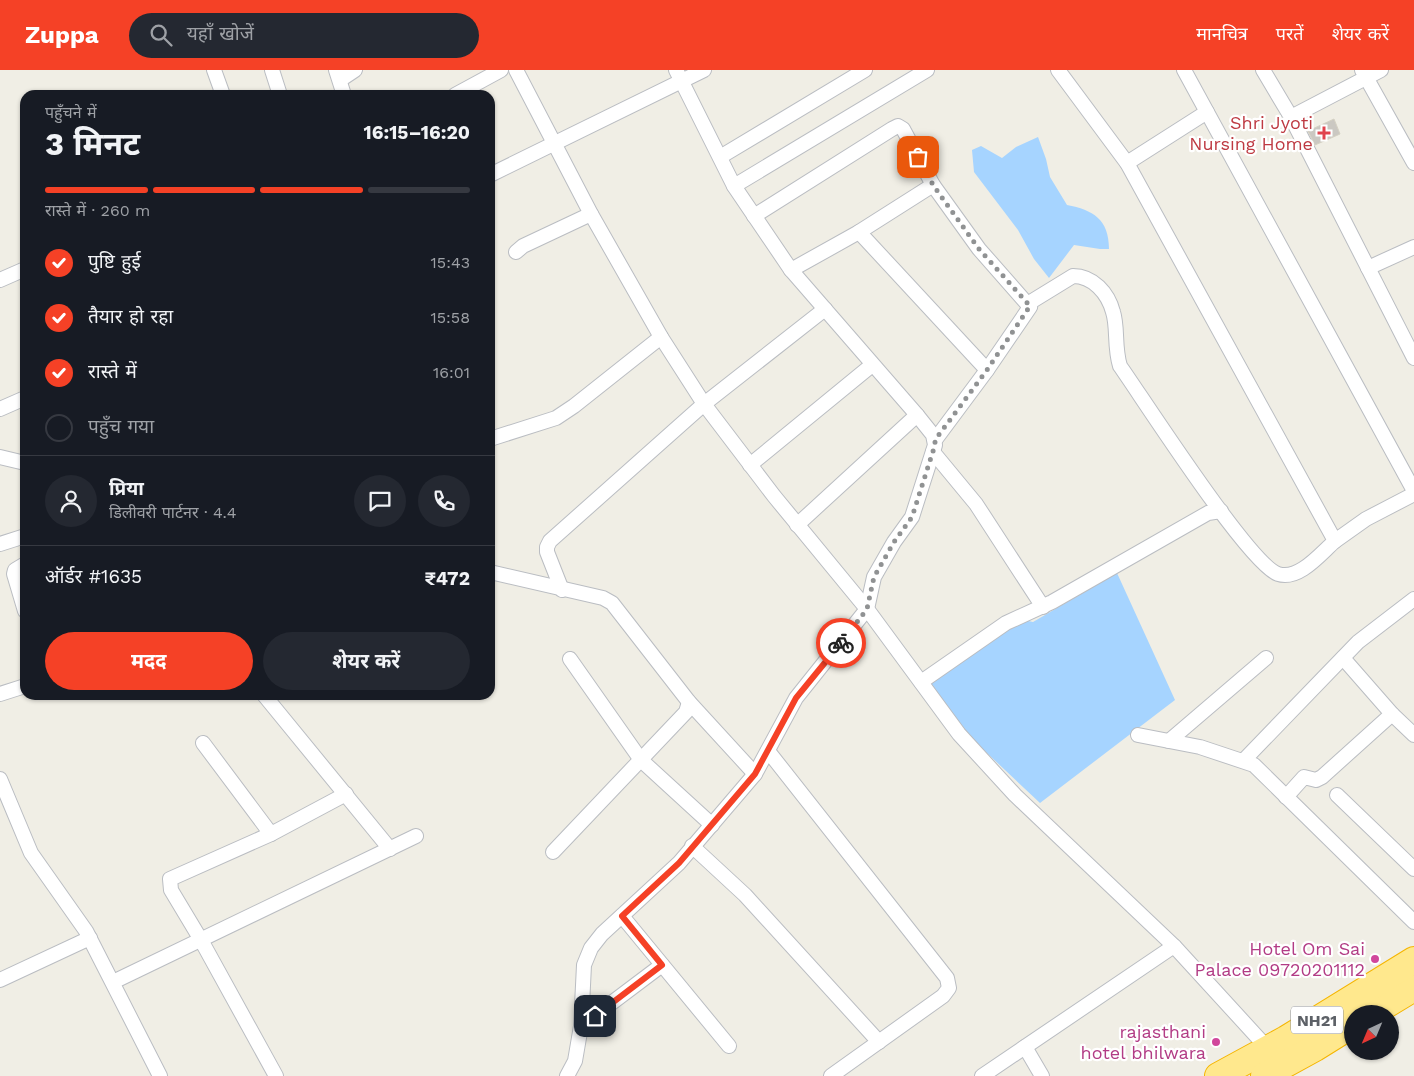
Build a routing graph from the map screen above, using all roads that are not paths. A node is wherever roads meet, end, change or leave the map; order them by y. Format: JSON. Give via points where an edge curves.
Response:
{"nodes":[{"id":1,"x":214,"y":70,"type":"edge"},
{"id":2,"x":272,"y":70,"type":"edge"},
{"id":3,"x":355,"y":70,"type":"edge"},
{"id":4,"x":501,"y":70,"type":"edge"},
{"id":5,"x":516,"y":70,"type":"edge"},
{"id":6,"x":704,"y":70,"type":"edge"},
{"id":7,"x":865,"y":70,"type":"edge"},
{"id":8,"x":927,"y":70,"type":"edge"},
{"id":9,"x":1058,"y":70,"type":"edge"},
{"id":10,"x":1184,"y":70,"type":"edge"},
{"id":11,"x":1264,"y":70,"type":"edge"},
{"id":12,"x":1381,"y":70,"type":"edge"},
{"id":13,"x":338,"y":75,"type":"edge"},
{"id":14,"x":679,"y":75,"type":"edge"},
{"id":15,"x":847,"y":75,"type":"edge"},
{"id":16,"x":1364,"y":75,"type":"edge"},
{"id":17,"x":220,"y":90,"type":"edge"},
{"id":18,"x":278,"y":90,"type":"edge"},
{"id":19,"x":342,"y":90,"type":"edge"},
{"id":20,"x":464,"y":90,"type":"edge"},
{"id":21,"x":1207,"y":112,"type":"junction"},
{"id":22,"x":1291,"y":117,"type":"junction"},
{"id":23,"x":554,"y":143,"type":"junction"},
{"id":24,"x":720,"y":157,"type":"junction"},
{"id":25,"x":1412,"y":157,"type":"edge"},
{"id":26,"x":1126,"y":163,"type":"junction"},
{"id":27,"x":495,"y":172,"type":"edge"},
{"id":28,"x":933,"y":185,"type":"junction"},
{"id":29,"x":734,"y":186,"type":"junction"},
{"id":30,"x":591,"y":214,"type":"junction"},
{"id":31,"x":754,"y":216,"type":"junction"},
{"id":32,"x":859,"y":232,"type":"junction"},
{"id":33,"x":1414,"y":247,"type":"edge"},
{"id":34,"x":516,"y":252,"type":"dead end"},
{"id":35,"x":1368,"y":268,"type":"junction"},
{"id":36,"x":791,"y":270,"type":"junction"},
{"id":37,"x":20,"y":271,"type":"edge"},
{"id":38,"x":0,"y":280,"type":"edge"},
{"id":39,"x":1029,"y":303,"type":"junction"},
{"id":40,"x":825,"y":309,"type":"junction"},
{"id":41,"x":661,"y":337,"type":"junction"},
{"id":42,"x":1414,"y":358,"type":"edge"},
{"id":43,"x":872,"y":365,"type":"junction"},
{"id":44,"x":987,"y":370,"type":"junction"},
{"id":45,"x":20,"y":400,"type":"edge"},
{"id":46,"x":704,"y":404,"type":"junction"},
{"id":47,"x":0,"y":409,"type":"edge"},
{"id":48,"x":917,"y":415,"type":"junction"},
{"id":49,"x":495,"y":438,"type":"edge"},
{"id":50,"x":934,"y":446,"type":"junction"},
{"id":51,"x":0,"y":457,"type":"edge"},
{"id":52,"x":20,"y":462,"type":"edge"},
{"id":53,"x":750,"y":465,"type":"junction"},
{"id":54,"x":1414,"y":492,"type":"edge"},
{"id":55,"x":1221,"y":511,"type":"junction"},
{"id":56,"x":797,"y":525,"type":"junction"},
{"id":57,"x":20,"y":538,"type":"edge"},
{"id":58,"x":1335,"y":541,"type":"junction"},
{"id":59,"x":0,"y":544,"type":"edge"},
{"id":60,"x":20,"y":567,"type":"edge"},
{"id":61,"x":495,"y":573,"type":"edge"},
{"id":62,"x":562,"y":590,"type":"junction"},
{"id":63,"x":20,"y":594,"type":"edge"},
{"id":64,"x":1414,"y":598,"type":"edge"},
{"id":65,"x":1043,"y":607,"type":"junction"},
{"id":66,"x":867,"y":609,"type":"junction"},
{"id":67,"x":1266,"y":658,"type":"dead end"},
{"id":68,"x":1343,"y":658,"type":"junction"},
{"id":69,"x":570,"y":659,"type":"dead end"},
{"id":70,"x":921,"y":682,"type":"junction"},
{"id":71,"x":20,"y":688,"type":"edge"},
{"id":72,"x":0,"y":694,"type":"edge"},
{"id":73,"x":268,"y":700,"type":"edge"},
{"id":74,"x":689,"y":702,"type":"junction"},
{"id":75,"x":1392,"y":714,"type":"junction"},
{"id":76,"x":1412,"y":730,"type":"edge"},
{"id":77,"x":1138,"y":735,"type":"dead end"},
{"id":78,"x":1169,"y":741,"type":"junction"},
{"id":79,"x":203,"y":743,"type":"dead end"},
{"id":80,"x":768,"y":751,"type":"junction"},
{"id":81,"x":641,"y":760,"type":"junction"},
{"id":82,"x":1244,"y":760,"type":"junction"},
{"id":83,"x":755,"y":774,"type":"junction"},
{"id":84,"x":1,"y":786,"type":"edge"},
{"id":85,"x":346,"y":794,"type":"junction"},
{"id":86,"x":1337,"y":795,"type":"dead end"},
{"id":87,"x":1286,"y":797,"type":"junction"},
{"id":88,"x":712,"y":824,"type":"junction"},
{"id":89,"x":271,"y":834,"type":"junction"},
{"id":90,"x":416,"y":836,"type":"dead end"},
{"id":91,"x":692,"y":846,"type":"junction"},
{"id":92,"x":390,"y":849,"type":"junction"},
{"id":93,"x":553,"y":852,"type":"dead end"},
{"id":94,"x":1414,"y":868,"type":"edge"},
{"id":95,"x":622,"y":916,"type":"junction"},
{"id":96,"x":1414,"y":922,"type":"edge"},
{"id":97,"x":90,"y":938,"type":"junction"},
{"id":98,"x":201,"y":940,"type":"junction"},
{"id":99,"x":1174,"y":946,"type":"junction"},
{"id":100,"x":1414,"y":960,"type":"edge"},
{"id":101,"x":662,"y":965,"type":"junction"},
{"id":102,"x":0,"y":980,"type":"edge"},
{"id":103,"x":113,"y":982,"type":"junction"},
{"id":104,"x":1414,"y":988,"type":"edge"},
{"id":105,"x":1386,"y":1005,"type":"edge"},
{"id":106,"x":581,"y":1026,"type":"junction"},
{"id":107,"x":1344,"y":1029,"type":"edge"},
{"id":108,"x":879,"y":1042,"type":"junction"},
{"id":109,"x":729,"y":1046,"type":"dead end"},
{"id":110,"x":1025,"y":1048,"type":"junction"},
{"id":111,"x":1270,"y":1068,"type":"edge"},
{"id":112,"x":160,"y":1076,"type":"edge"},
{"id":113,"x":276,"y":1076,"type":"edge"},
{"id":114,"x":566,"y":1076,"type":"edge"},
{"id":115,"x":831,"y":1076,"type":"edge"},
{"id":116,"x":982,"y":1076,"type":"edge"},
{"id":117,"x":1042,"y":1076,"type":"edge"},
{"id":118,"x":1218,"y":1076,"type":"edge"}],
"edges":[{"from":1,"to":17,"type":"street"},
{"from":2,"to":18,"type":"street"},
{"from":3,"to":13,"type":"street"},
{"from":4,"to":20,"type":"street"},
{"from":5,"to":23,"type":"street"},
{"from":6,"to":14,"type":"street"},
{"from":7,"to":15,"type":"street"},
{"from":8,"to":29,"type":"street"},
{"from":9,"to":26,"type":"street"},
{"from":10,"to":21,"type":"street"},
{"from":11,"to":22,"type":"street"},
{"from":12,"to":16,"type":"street"},
{"from":13,"to":19,"type":"street"},
{"from":14,"to":23,"type":"street"},
{"from":14,"to":24,"type":"street"},
{"from":15,"to":24,"type":"street"},
{"from":16,"to":22,"type":"street"},
{"from":16,"to":25,"type":"street"},
{"from":21,"to":26,"type":"street"},
{"from":21,"to":54,"type":"street"},
{"from":22,"to":35,"type":"street"},
{"from":23,"to":27,"type":"street"},
{"from":23,"to":30,"type":"street"},
{"from":24,"to":29,"type":"street"},
{"from":26,"to":58,"type":"street"},
{"from":28,"to":31,"type":"street","via":[[903,129],[898,126]]},
{"from":28,"to":32,"type":"street"},
{"from":28,"to":39,"type":"street","via":[[979,249]]},
{"from":29,"to":31,"type":"street"},
{"from":30,"to":34,"type":"street"},
{"from":30,"to":41,"type":"street"},
{"from":31,"to":36,"type":"street"},
{"from":32,"to":36,"type":"street"},
{"from":32,"to":44,"type":"street"},
{"from":33,"to":35,"type":"street"},
{"from":35,"to":42,"type":"street"},
{"from":36,"to":40,"type":"street"},
{"from":37,"to":38,"type":"street"},
{"from":39,"to":44,"type":"street","via":[[1028,310]]},
{"from":39,"to":55,"type":"street","via":[[1073,276],[1090,279],[1098,286],[1114,313],[1120,366]]},
{"from":40,"to":43,"type":"street"},
{"from":40,"to":46,"type":"street"},
{"from":41,"to":46,"type":"street"},
{"from":41,"to":49,"type":"street","via":[[556,418]]},
{"from":43,"to":48,"type":"street"},
{"from":43,"to":53,"type":"street"},
{"from":44,"to":50,"type":"street"},
{"from":45,"to":47,"type":"street"},
{"from":46,"to":53,"type":"street"},
{"from":46,"to":62,"type":"street","via":[[550,541],[547,552]]},
{"from":48,"to":50,"type":"street"},
{"from":48,"to":56,"type":"street"},
{"from":50,"to":65,"type":"street"},
{"from":50,"to":66,"type":"street","via":[[912,517],[874,577]]},
{"from":51,"to":52,"type":"street"},
{"from":53,"to":56,"type":"street"},
{"from":54,"to":58,"type":"street"},
{"from":55,"to":58,"type":"street","via":[[1254,552],[1280,575],[1297,572]]},
{"from":55,"to":65,"type":"street","via":[[1208,513]]},
{"from":56,"to":66,"type":"street"},
{"from":57,"to":59,"type":"street"},
{"from":60,"to":63,"type":"street","via":[[14,574]]},
{"from":61,"to":62,"type":"street"},
{"from":62,"to":74,"type":"street","via":[[603,598],[612,603]]},
{"from":64,"to":68,"type":"street","via":[[1372,630]]},
{"from":65,"to":70,"type":"street","via":[[1001,626]]},
{"from":66,"to":70,"type":"street"},
{"from":66,"to":80,"type":"street","via":[[796,698]]},
{"from":67,"to":78,"type":"street"},
{"from":68,"to":75,"type":"street"},
{"from":68,"to":82,"type":"street"},
{"from":69,"to":81,"type":"street"},
{"from":70,"to":99,"type":"street","via":[[960,734],[1015,796]]},
{"from":71,"to":72,"type":"street"},
{"from":73,"to":85,"type":"street"},
{"from":74,"to":81,"type":"street","via":[[686,712]]},
{"from":74,"to":83,"type":"street"},
{"from":75,"to":76,"type":"street"},
{"from":75,"to":87,"type":"street","via":[[1322,777],[1316,780],[1304,777]]},
{"from":77,"to":78,"type":"street"},
{"from":78,"to":82,"type":"street"},
{"from":79,"to":89,"type":"street"},
{"from":80,"to":83,"type":"street"},
{"from":80,"to":108,"type":"street","via":[[948,978],[949,988],[943,996]]},
{"from":81,"to":88,"type":"street"},
{"from":81,"to":93,"type":"street"},
{"from":82,"to":87,"type":"street","via":[[1254,765]]},
{"from":83,"to":88,"type":"street"},
{"from":84,"to":97,"type":"street","via":[[31,854]]},
{"from":85,"to":89,"type":"street"},
{"from":85,"to":92,"type":"street"},
{"from":86,"to":94,"type":"street"},
{"from":87,"to":96,"type":"street"},
{"from":88,"to":91,"type":"street"},
{"from":89,"to":98,"type":"street","via":[[170,880],[171,890]]},
{"from":90,"to":92,"type":"street"},
{"from":91,"to":95,"type":"street","via":[[679,863]]},
{"from":91,"to":108,"type":"street","via":[[745,895]]},
{"from":92,"to":98,"type":"street"},
{"from":95,"to":101,"type":"street"},
{"from":95,"to":106,"type":"street","via":[[591,948],[584,965]]},
{"from":97,"to":102,"type":"street"},
{"from":97,"to":103,"type":"street"},
{"from":98,"to":103,"type":"street"},
{"from":98,"to":113,"type":"street"},
{"from":99,"to":110,"type":"street"},
{"from":99,"to":111,"type":"street"},
{"from":100,"to":111,"type":"highway","number":"NH21","via":[[1286,1039]]},
{"from":101,"to":106,"type":"street"},
{"from":101,"to":109,"type":"street"},
{"from":103,"to":112,"type":"street"},
{"from":104,"to":105,"type":"highway"},
{"from":106,"to":114,"type":"street","via":[[575,1061]]},
{"from":107,"to":111,"type":"highway","number":"NH21"},
{"from":108,"to":115,"type":"street"},
{"from":110,"to":116,"type":"street"},
{"from":110,"to":117,"type":"street"},
{"from":111,"to":118,"type":"highway","number":"NH21"}]}
